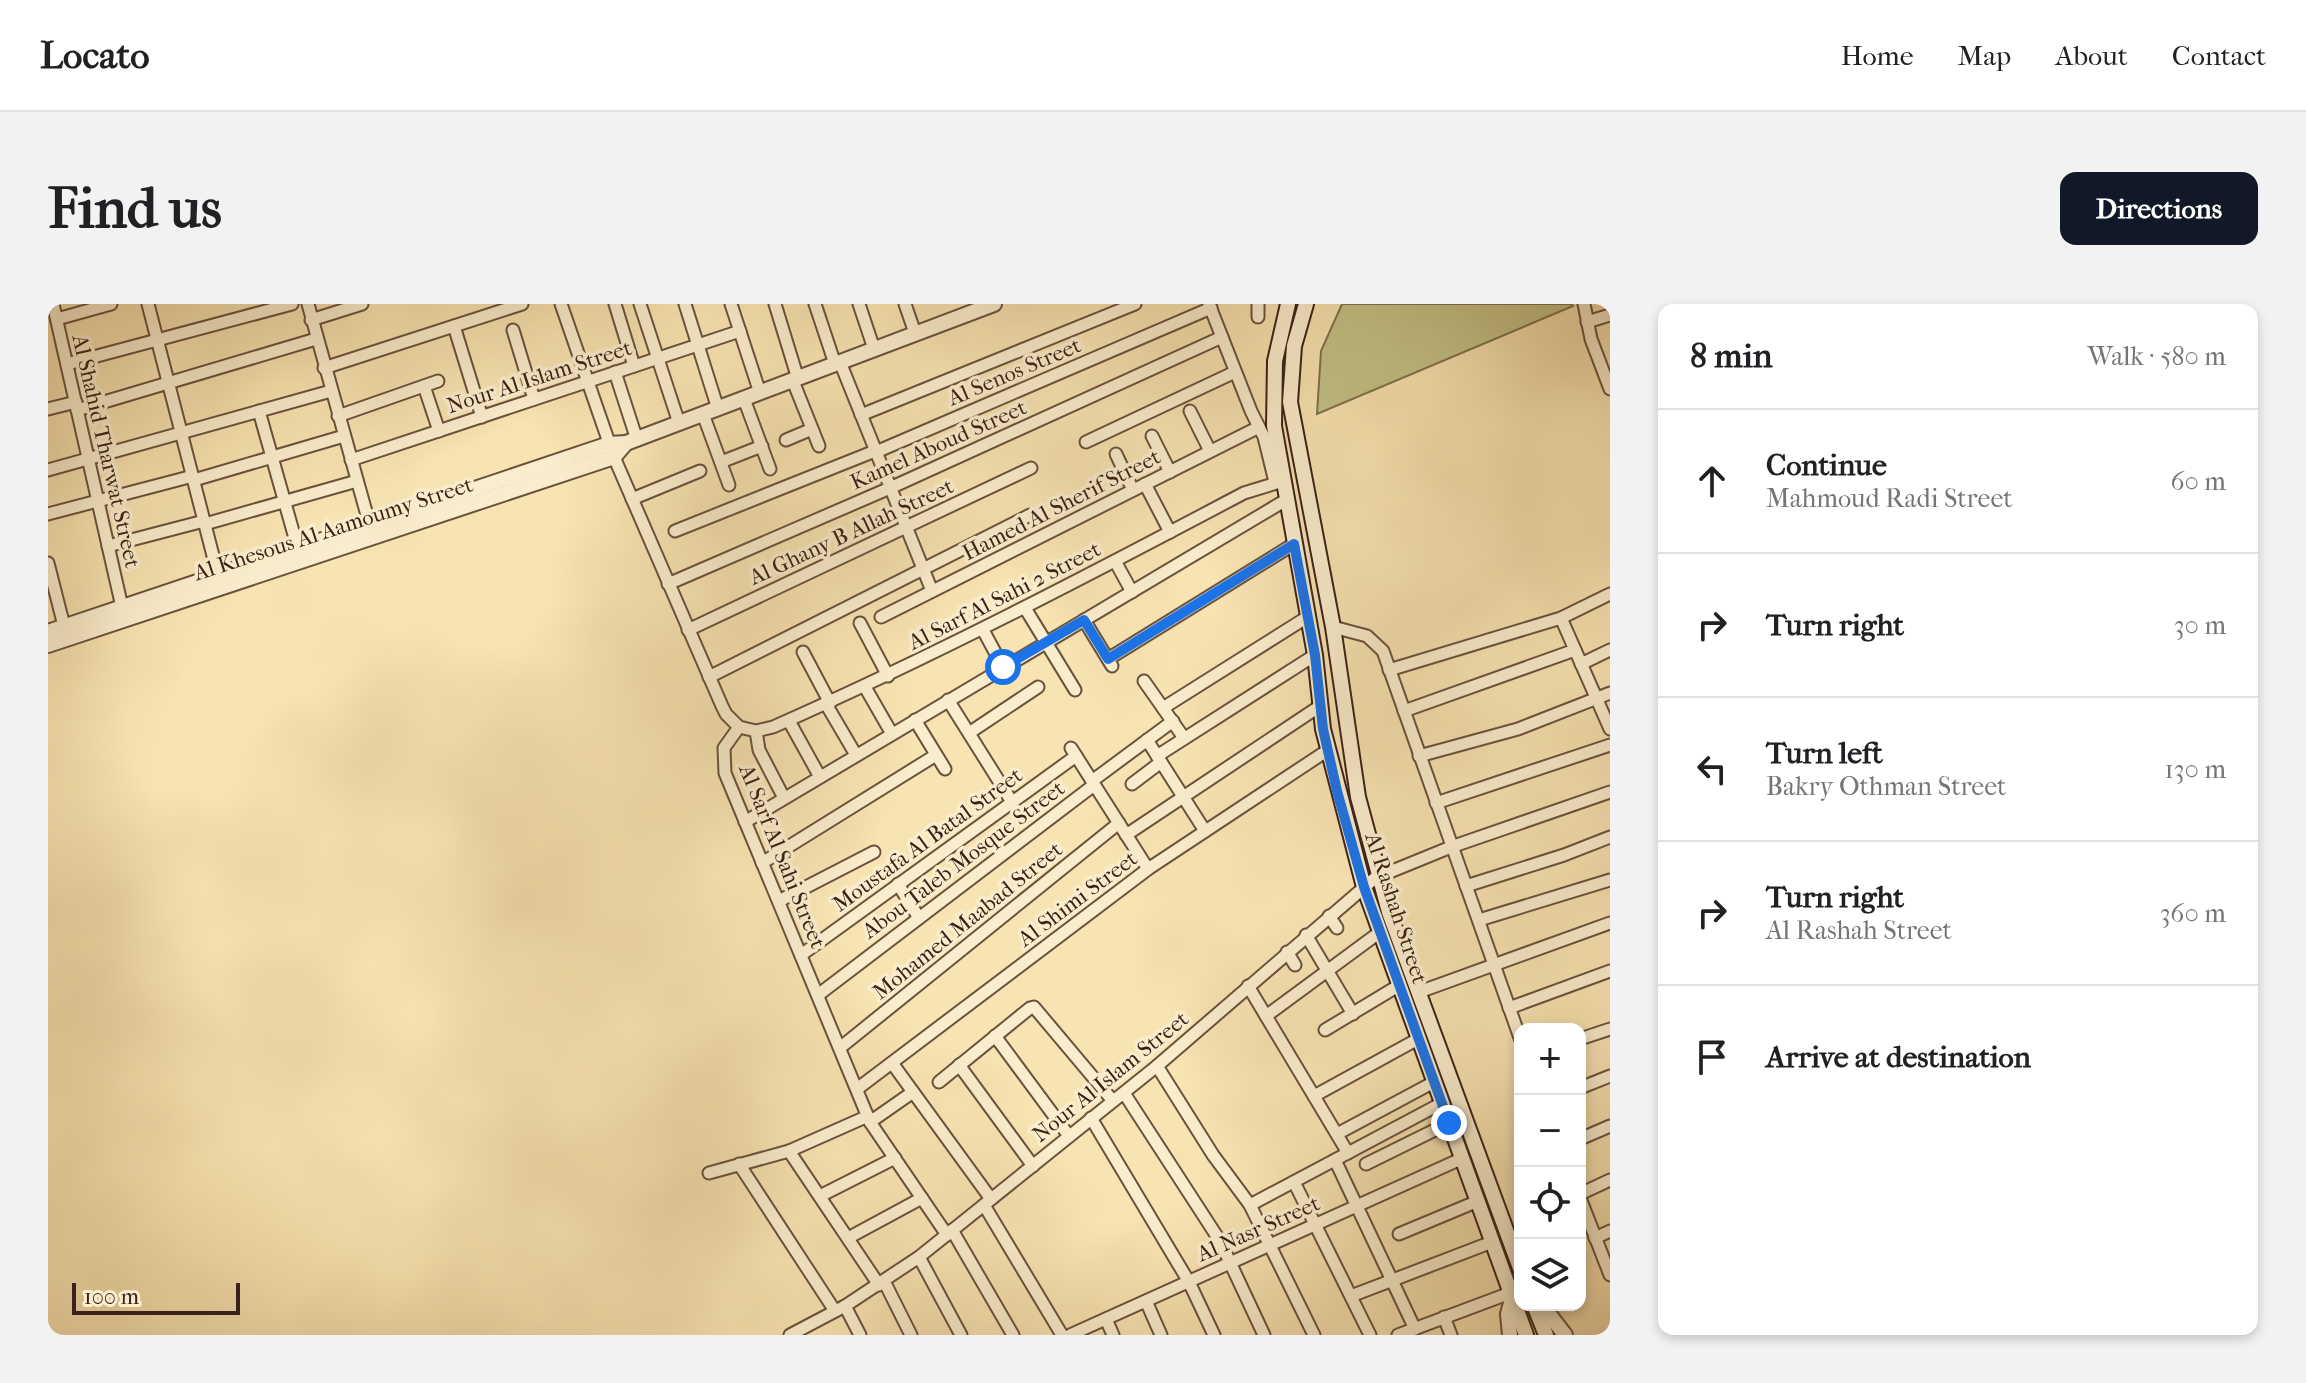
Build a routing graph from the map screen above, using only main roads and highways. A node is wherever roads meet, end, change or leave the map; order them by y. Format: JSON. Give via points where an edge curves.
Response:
{"nodes":[{"id":1,"x":994,"y":304,"type":"edge"},
{"id":2,"x":1288,"y":304,"type":"edge"},
{"id":3,"x":1306,"y":304,"type":"edge"},
{"id":4,"x":977,"y":307,"type":"edge"},
{"id":5,"x":611,"y":451,"type":"junction"},
{"id":6,"x":48,"y":632,"type":"edge"},
{"id":7,"x":48,"y":645,"type":"edge"},
{"id":8,"x":1341,"y":681,"type":"junction"},
{"id":9,"x":1319,"y":685,"type":"junction"},
{"id":10,"x":1514,"y":1252,"type":"edge"},
{"id":11,"x":1511,"y":1296,"type":"junction"},
{"id":12,"x":1536,"y":1311,"type":"edge"},
{"id":13,"x":1547,"y":1311,"type":"edge"},
{"id":14,"x":1510,"y":1335,"type":"edge"},
{"id":15,"x":1526,"y":1335,"type":"edge"},
{"id":16,"x":1546,"y":1335,"type":"edge"},
{"id":17,"x":1565,"y":1335,"type":"edge"}],
"edges":[{"from":1,"to":4,"type":"main road","name":"Al Khesous Al Aamoumy Street"},
{"from":2,"to":9,"type":"main road","name":"Al Rashah Street","via":[[1273,382],[1274,426],[1279,481]]},
{"from":3,"to":8,"type":"main road","name":"Al Rashah Street","via":[[1294,346],[1290,402]]},
{"from":4,"to":5,"type":"main road","name":"Al Khesous Al Aamoumy Street"},
{"from":5,"to":6,"type":"main road","name":"Al Khesous Al Aamoumy Street"},
{"from":5,"to":7,"type":"main road","name":"Al Khesous Al Aamoumy Street"},
{"from":8,"to":9,"type":"main road"},
{"from":8,"to":10,"type":"main road","name":"Al Rashah Street","via":[[1350,759],[1378,876]]},
{"from":9,"to":11,"type":"main road","name":"Al Rashah Street","via":[[1328,750],[1364,887]]},
{"from":11,"to":14,"type":"main road"},
{"from":11,"to":15,"type":"main road","name":"Al Rashah Street"},
{"from":12,"to":16,"type":"main road"},
{"from":13,"to":17,"type":"main road"}]}
